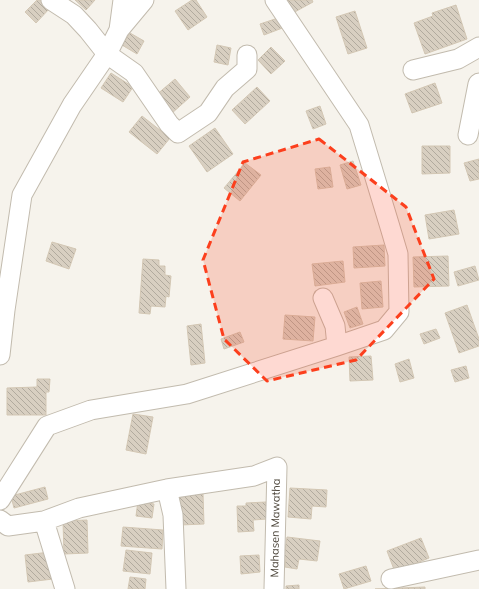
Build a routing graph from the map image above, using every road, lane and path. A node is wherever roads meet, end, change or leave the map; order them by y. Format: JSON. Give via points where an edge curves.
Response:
{"nodes":[{"id":1,"x":51,"y":0,"type":"edge"},
{"id":2,"x":123,"y":0,"type":"edge"},
{"id":3,"x":144,"y":0,"type":"edge"},
{"id":4,"x":275,"y":0,"type":"edge"},
{"id":5,"x":119,"y":30,"type":"junction"},
{"id":6,"x":479,"y":47,"type":"edge"},
{"id":7,"x":107,"y":54,"type":"junction"},
{"id":8,"x":246,"y":55,"type":"dead end"},
{"id":9,"x":413,"y":70,"type":"dead end"},
{"id":10,"x":479,"y":83,"type":"edge"},
{"id":11,"x":468,"y":134,"type":"dead end"},
{"id":12,"x":323,"y":298,"type":"dead end"},
{"id":13,"x":2,"y":310,"type":"edge"},
{"id":14,"x":337,"y":346,"type":"junction"},
{"id":15,"x":0,"y":355,"type":"edge"},
{"id":16,"x":167,"y":489,"type":"junction"},
{"id":17,"x":0,"y":500,"type":"edge"},
{"id":18,"x":0,"y":520,"type":"edge"},
{"id":19,"x":44,"y":521,"type":"junction"},
{"id":20,"x":479,"y":560,"type":"edge"},
{"id":21,"x":391,"y":578,"type":"dead end"},
{"id":22,"x":64,"y":589,"type":"edge"},
{"id":23,"x":176,"y":589,"type":"edge"},
{"id":24,"x":274,"y":589,"type":"edge"}],
"edges":[{"from":1,"to":7,"type":"street","via":[[74,15]]},
{"from":2,"to":5,"type":"street"},
{"from":3,"to":5,"type":"street"},
{"from":4,"to":14,"type":"street","via":[[359,125],[398,254],[399,312],[384,330]]},
{"from":5,"to":7,"type":"street"},
{"from":6,"to":9,"type":"street","via":[[458,58]]},
{"from":7,"to":8,"type":"street","via":[[134,73],[178,133],[208,113],[225,88],[247,70]]},
{"from":7,"to":13,"type":"street","via":[[72,105],[22,195]]},
{"from":10,"to":11,"type":"street"},
{"from":12,"to":14,"type":"street","via":[[335,326]]},
{"from":13,"to":15,"type":"street"},
{"from":14,"to":17,"type":"street","via":[[187,394],[91,410],[47,426]]},
{"from":16,"to":19,"type":"street","via":[[79,508]]},
{"from":16,"to":23,"type":"street","via":[[173,515]]},
{"from":16,"to":24,"type":"street","name":"Mahasen Mawatha","via":[[254,476],[277,467]]},
{"from":18,"to":19,"type":"street","via":[[8,526]]},
{"from":19,"to":22,"type":"street"},
{"from":20,"to":21,"type":"street"}]}
